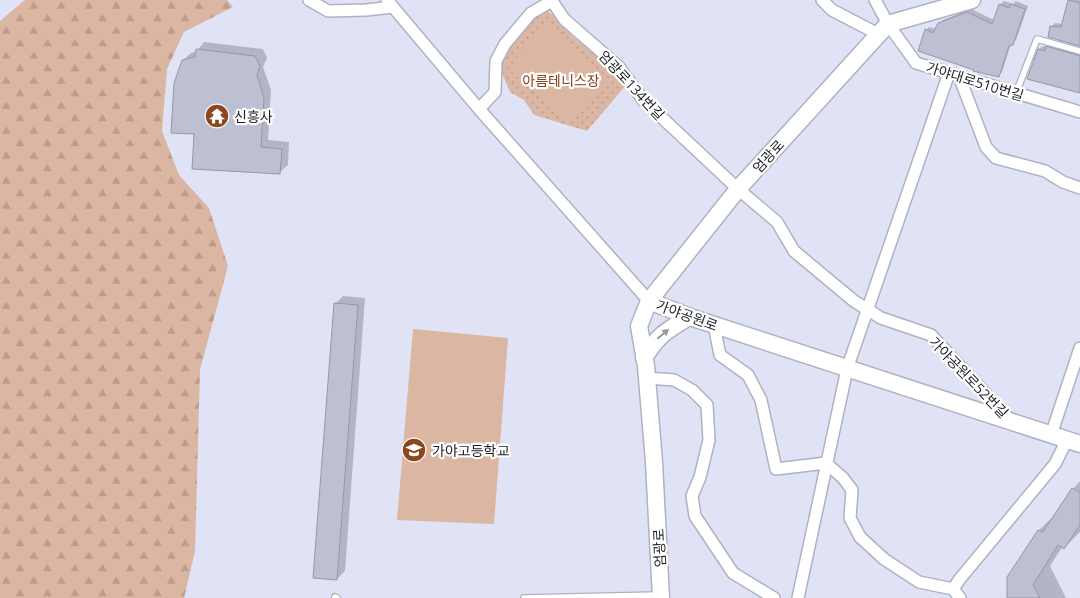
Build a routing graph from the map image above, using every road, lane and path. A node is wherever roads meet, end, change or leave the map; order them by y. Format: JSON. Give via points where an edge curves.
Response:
{"nodes":[{"id":1,"x":309,"y":0,"type":"edge"},
{"id":2,"x":822,"y":0,"type":"edge"},
{"id":3,"x":875,"y":0,"type":"edge"},
{"id":4,"x":972,"y":0,"type":"edge"},
{"id":5,"x":552,"y":1,"type":"edge"},
{"id":6,"x":390,"y":3,"type":"edge"},
{"id":7,"x":883,"y":29,"type":"junction"},
{"id":8,"x":1080,"y":51,"type":"edge"},
{"id":9,"x":954,"y":74,"type":"junction"},
{"id":10,"x":1016,"y":93,"type":"junction"},
{"id":11,"x":479,"y":110,"type":"junction"},
{"id":12,"x":1080,"y":112,"type":"edge"},
{"id":13,"x":1080,"y":188,"type":"edge"},
{"id":14,"x":738,"y":189,"type":"junction"},
{"id":15,"x":649,"y":301,"type":"junction"},
{"id":16,"x":868,"y":309,"type":"junction"},
{"id":17,"x":689,"y":316,"type":"junction"},
{"id":18,"x":714,"y":325,"type":"junction"},
{"id":19,"x":1080,"y":348,"type":"edge"},
{"id":20,"x":644,"y":358,"type":"junction"},
{"id":21,"x":847,"y":368,"type":"junction"},
{"id":22,"x":647,"y":378,"type":"junction"},
{"id":23,"x":1013,"y":423,"type":"junction"},
{"id":24,"x":1050,"y":435,"type":"junction"},
{"id":25,"x":1074,"y":442,"type":"edge"},
{"id":26,"x":828,"y":465,"type":"junction"},
{"id":27,"x":957,"y":594,"type":"edge"},
{"id":28,"x":662,"y":597,"type":"edge"},
{"id":29,"x":524,"y":598,"type":"edge"},
{"id":30,"x":774,"y":598,"type":"edge"},
{"id":31,"x":798,"y":598,"type":"edge"}],
"edges":[{"from":1,"to":6,"type":"street","name":"가야공원로","via":[[328,11],[366,10]]},
{"from":2,"to":7,"type":"street","via":[[832,10]]},
{"from":3,"to":7,"type":"street","name":"가야대로510번길"},
{"from":4,"to":7,"type":"main road"},
{"from":5,"to":11,"type":"street","via":[[531,13],[505,44],[496,61],[495,92]]},
{"from":5,"to":14,"type":"street","name":"엄광로134번길","via":[[564,19],[619,67],[643,100]]},
{"from":6,"to":11,"type":"street","name":"가야공원로"},
{"from":7,"to":9,"type":"street","name":"가야대로510번길","via":[[916,63]]},
{"from":7,"to":14,"type":"main road","name":"엄광로"},
{"from":8,"to":10,"type":"lane","via":[[1037,39]]},
{"from":9,"to":10,"type":"street","name":"가야대로510번길"},
{"from":9,"to":13,"type":"street","via":[[986,148],[996,158],[1045,171]]},
{"from":9,"to":16,"type":"street"},
{"from":10,"to":12,"type":"street","name":"가야대로510번길"},
{"from":11,"to":15,"type":"street","name":"가야공원로"},
{"from":14,"to":15,"type":"main road","name":"엄광로"},
{"from":14,"to":16,"type":"street","name":"가야공원로52번길","via":[[777,222],[794,251]]},
{"from":15,"to":17,"type":"main road","name":"가야공원로"},
{"from":15,"to":20,"type":"main road","name":"엄광로","via":[[639,326]]},
{"from":16,"to":21,"type":"street"},
{"from":16,"to":23,"type":"street","name":"가야공원로52번길","via":[[881,318],[931,335]]},
{"from":17,"to":18,"type":"main road","name":"가야공원로"},
{"from":20,"to":17,"type":"main road","one_way":true,"via":[[654,342]]},
{"from":18,"to":21,"type":"main road","name":"가야공원로"},
{"from":18,"to":26,"type":"street","via":[[720,355],[748,375],[761,400],[776,469]]},
{"from":19,"to":24,"type":"street"},
{"from":20,"to":22,"type":"main road","name":"엄광로"},
{"from":21,"to":23,"type":"main road","name":"가야공원로"},
{"from":21,"to":26,"type":"street"},
{"from":22,"to":28,"type":"main road","name":"엄광로"},
{"from":22,"to":30,"type":"street","via":[[674,380],[692,390],[707,405],[710,440],[692,496],[695,516],[733,573]]},
{"from":23,"to":24,"type":"main road","name":"가야공원로"},
{"from":24,"to":25,"type":"main road","name":"가야공원로"},
{"from":25,"to":27,"type":"street","name":"가야공원로","via":[[959,580]]},
{"from":26,"to":27,"type":"street","via":[[852,490],[850,518],[860,537],[884,559],[919,582]]},
{"from":26,"to":31,"type":"street"},
{"from":28,"to":29,"type":"lane"}]}
